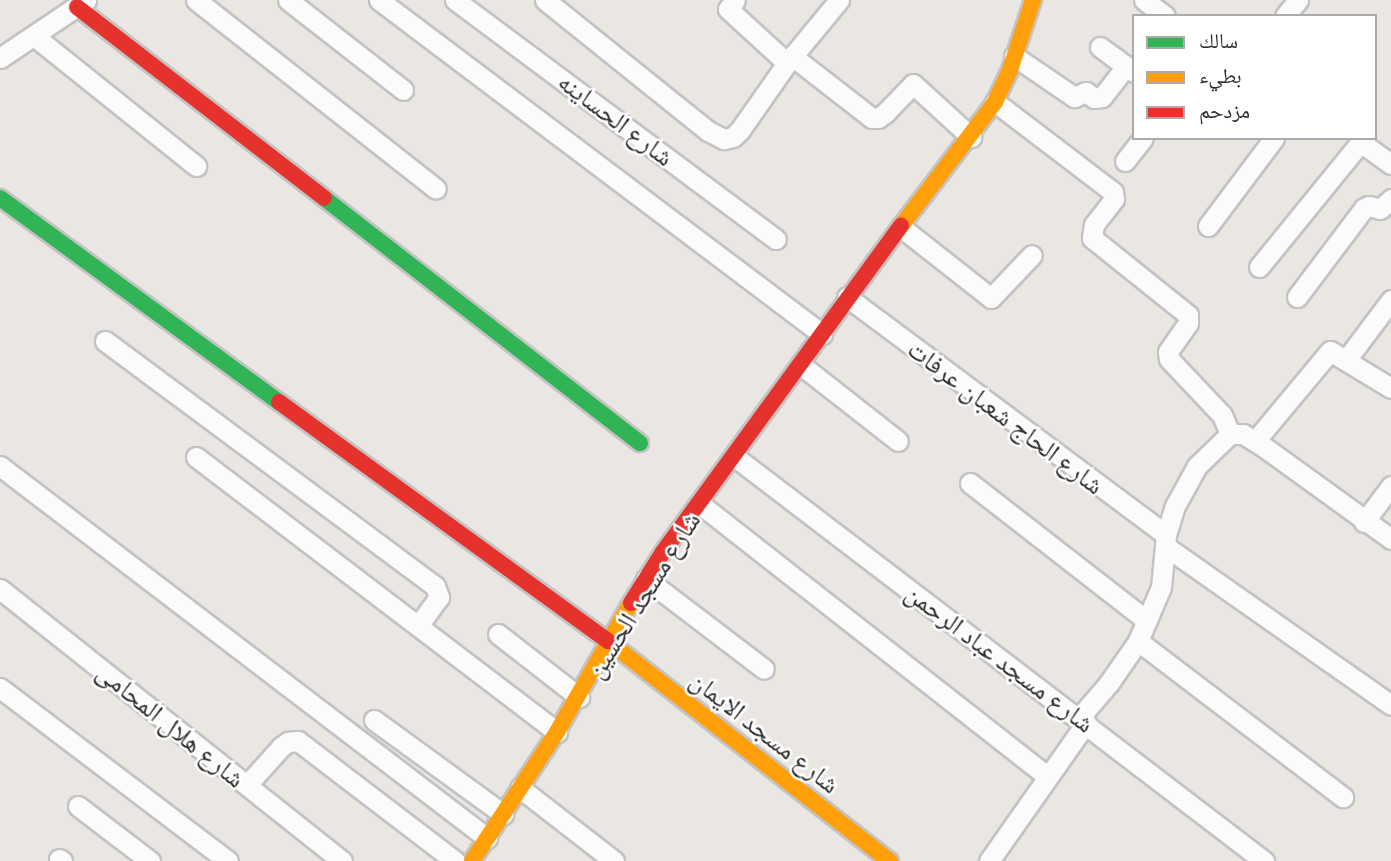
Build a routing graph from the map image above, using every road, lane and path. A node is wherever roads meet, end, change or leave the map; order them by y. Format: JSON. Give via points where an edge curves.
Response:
{"nodes":[{"id":1,"x":196,"y":0,"type":"edge"},
{"id":2,"x":288,"y":0,"type":"edge"},
{"id":3,"x":379,"y":0,"type":"edge"},
{"id":4,"x":455,"y":0,"type":"edge"},
{"id":5,"x":545,"y":0,"type":"edge"},
{"id":6,"x":839,"y":0,"type":"edge"},
{"id":7,"x":1033,"y":0,"type":"edge"},
{"id":8,"x":1144,"y":0,"type":"edge"},
{"id":9,"x":1298,"y":0,"type":"edge"},
{"id":10,"x":726,"y":3,"type":"edge"},
{"id":11,"x":82,"y":4,"type":"edge"},
{"id":12,"x":1162,"y":14,"type":"edge"},
{"id":13,"x":1287,"y":14,"type":"edge"},
{"id":14,"x":34,"y":36,"type":"junction"},
{"id":15,"x":1100,"y":47,"type":"dead end"},
{"id":16,"x":1014,"y":56,"type":"junction"},
{"id":17,"x":0,"y":58,"type":"edge"},
{"id":18,"x":790,"y":59,"type":"junction"},
{"id":19,"x":1130,"y":69,"type":"edge"},
{"id":20,"x":403,"y":90,"type":"dead end"},
{"id":21,"x":995,"y":102,"type":"junction"},
{"id":22,"x":971,"y":136,"type":"junction"},
{"id":23,"x":1141,"y":140,"type":"edge"},
{"id":24,"x":1272,"y":140,"type":"edge"},
{"id":25,"x":1362,"y":140,"type":"edge"},
{"id":26,"x":1363,"y":140,"type":"edge"},
{"id":27,"x":1125,"y":161,"type":"dead end"},
{"id":28,"x":1391,"y":164,"type":"edge"},
{"id":29,"x":196,"y":166,"type":"dead end"},
{"id":30,"x":436,"y":189,"type":"dead end"},
{"id":31,"x":0,"y":198,"type":"edge"},
{"id":32,"x":1391,"y":199,"type":"edge"},
{"id":33,"x":1208,"y":226,"type":"dead end"},
{"id":34,"x":902,"y":228,"type":"junction"},
{"id":35,"x":776,"y":239,"type":"dead end"},
{"id":36,"x":1032,"y":255,"type":"dead end"},
{"id":37,"x":1259,"y":267,"type":"dead end"},
{"id":38,"x":847,"y":297,"type":"junction"},
{"id":39,"x":1297,"y":297,"type":"dead end"},
{"id":40,"x":1391,"y":300,"type":"edge"},
{"id":41,"x":822,"y":334,"type":"junction"},
{"id":42,"x":104,"y":341,"type":"dead end"},
{"id":43,"x":1346,"y":360,"type":"junction"},
{"id":44,"x":801,"y":365,"type":"junction"},
{"id":45,"x":1391,"y":388,"type":"edge"},
{"id":46,"x":1230,"y":433,"type":"junction"},
{"id":47,"x":898,"y":441,"type":"dead end"},
{"id":48,"x":1255,"y":441,"type":"junction"},
{"id":49,"x":640,"y":443,"type":"dead end"},
{"id":50,"x":197,"y":457,"type":"dead end"},
{"id":51,"x":735,"y":457,"type":"junction"},
{"id":52,"x":0,"y":466,"type":"edge"},
{"id":53,"x":971,"y":483,"type":"dead end"},
{"id":54,"x":1391,"y":486,"type":"edge"},
{"id":55,"x":700,"y":504,"type":"junction"},
{"id":56,"x":1364,"y":522,"type":"junction"},
{"id":57,"x":1391,"y":539,"type":"edge"},
{"id":58,"x":1165,"y":541,"type":"junction"},
{"id":59,"x":646,"y":579,"type":"junction"},
{"id":60,"x":0,"y":589,"type":"edge"},
{"id":61,"x":1147,"y":621,"type":"junction"},
{"id":62,"x":418,"y":626,"type":"junction"},
{"id":63,"x":498,"y":634,"type":"dead end"},
{"id":64,"x":1138,"y":641,"type":"junction"},
{"id":65,"x":609,"y":642,"type":"junction"},
{"id":66,"x":764,"y":669,"type":"dead end"},
{"id":67,"x":0,"y":688,"type":"edge"},
{"id":68,"x":579,"y":696,"type":"junction"},
{"id":69,"x":1391,"y":705,"type":"edge"},
{"id":70,"x":374,"y":719,"type":"dead end"},
{"id":71,"x":1082,"y":720,"type":"junction"},
{"id":72,"x":557,"y":732,"type":"junction"},
{"id":73,"x":1048,"y":776,"type":"junction"},
{"id":74,"x":247,"y":785,"type":"junction"},
{"id":75,"x":520,"y":788,"type":"junction"},
{"id":76,"x":1343,"y":797,"type":"dead end"},
{"id":77,"x":78,"y":806,"type":"dead end"},
{"id":78,"x":503,"y":814,"type":"junction"},
{"id":79,"x":487,"y":838,"type":"junction"},
{"id":80,"x":150,"y":861,"type":"edge"},
{"id":81,"x":228,"y":861,"type":"edge"},
{"id":82,"x":342,"y":861,"type":"edge"},
{"id":83,"x":455,"y":861,"type":"edge"},
{"id":84,"x":472,"y":861,"type":"edge"},
{"id":85,"x":614,"y":861,"type":"edge"},
{"id":86,"x":890,"y":861,"type":"edge"},
{"id":87,"x":989,"y":861,"type":"edge"},
{"id":88,"x":1264,"y":861,"type":"edge"}],
"edges":[{"from":1,"to":30,"type":"street"},
{"from":2,"to":20,"type":"street"},
{"from":3,"to":41,"type":"street"},
{"from":4,"to":35,"type":"street","name":"شارع الحساينه"},
{"from":5,"to":18,"type":"street","via":[[724,139],[740,130]]},
{"from":6,"to":18,"type":"street"},
{"from":7,"to":16,"type":"street","name":"شارع مسجد الحسين"},
{"from":8,"to":12,"type":"street"},
{"from":9,"to":13,"type":"street"},
{"from":10,"to":18,"type":"street"},
{"from":11,"to":14,"type":"street"},
{"from":11,"to":49,"type":"street"},
{"from":14,"to":17,"type":"street"},
{"from":14,"to":29,"type":"street"},
{"from":15,"to":19,"type":"street"},
{"from":16,"to":19,"type":"street","via":[[1074,97],[1086,92],[1102,97]]},
{"from":16,"to":21,"type":"street","name":"شارع مسجد الحسين"},
{"from":18,"to":22,"type":"street","via":[[872,118],[885,113],[912,84]]},
{"from":21,"to":22,"type":"street","name":"شارع مسجد الحسين"},
{"from":21,"to":46,"type":"street","via":[[1113,192],[1114,199],[1094,225],[1091,238],[1188,316],[1168,352],[1169,359],[1222,415]]},
{"from":22,"to":34,"type":"street","name":"شارع مسجد الحسين"},
{"from":23,"to":27,"type":"street"},
{"from":24,"to":33,"type":"street"},
{"from":25,"to":37,"type":"street"},
{"from":26,"to":28,"type":"street"},
{"from":31,"to":65,"type":"street","name":"شارع مسجد الايمان"},
{"from":32,"to":39,"type":"street","via":[[1380,209],[1364,208]]},
{"from":34,"to":36,"type":"street","via":[[991,298]]},
{"from":34,"to":38,"type":"street","name":"شارع مسجد الحسين"},
{"from":38,"to":41,"type":"street","name":"شارع مسجد الحسين"},
{"from":38,"to":58,"type":"street","name":"شارع الحاج شعبان عرفات"},
{"from":40,"to":43,"type":"street"},
{"from":41,"to":44,"type":"street","name":"شارع مسجد الحسين"},
{"from":42,"to":62,"type":"street","via":[[435,586],[439,597]]},
{"from":43,"to":45,"type":"street"},
{"from":43,"to":48,"type":"street","via":[[1335,352],[1326,353]]},
{"from":44,"to":47,"type":"street"},
{"from":44,"to":51,"type":"street","name":"شارع مسجد الحسين"},
{"from":46,"to":48,"type":"street","via":[[1243,433]]},
{"from":46,"to":58,"type":"street","via":[[1197,466],[1175,506]]},
{"from":48,"to":56,"type":"street"},
{"from":50,"to":62,"type":"street"},
{"from":51,"to":55,"type":"street","name":"شارع مسجد الحسين"},
{"from":51,"to":71,"type":"street","name":"شارع مسجد عباد الرحمن"},
{"from":52,"to":79,"type":"street"},
{"from":53,"to":61,"type":"street"},
{"from":54,"to":56,"type":"street"},
{"from":55,"to":59,"type":"street","name":"شارع مسجد الحسين"},
{"from":55,"to":73,"type":"street"},
{"from":56,"to":57,"type":"street"},
{"from":58,"to":61,"type":"street","via":[[1161,587]]},
{"from":58,"to":69,"type":"street","name":"شارع الحاج شعبان عرفات"},
{"from":59,"to":65,"type":"street","name":"شارع مسجد الحسين"},
{"from":59,"to":66,"type":"street"},
{"from":60,"to":74,"type":"street","name":"شارع هلال المحامى"},
{"from":61,"to":64,"type":"street"},
{"from":62,"to":72,"type":"street"},
{"from":63,"to":68,"type":"street"},
{"from":64,"to":71,"type":"street"},
{"from":64,"to":76,"type":"street"},
{"from":65,"to":68,"type":"street","name":"شارع مسجد الحسين"},
{"from":65,"to":86,"type":"street","name":"شارع مسجد الايمان"},
{"from":67,"to":81,"type":"street"},
{"from":68,"to":72,"type":"street","name":"شارع مسجد الحسين"},
{"from":70,"to":78,"type":"street"},
{"from":71,"to":73,"type":"street"},
{"from":71,"to":88,"type":"street","name":"شارع مسجد عباد الرحمن"},
{"from":72,"to":75,"type":"street","name":"شارع مسجد الحسين"},
{"from":73,"to":87,"type":"street"},
{"from":74,"to":82,"type":"street","name":"شارع هلال المحامى"},
{"from":74,"to":83,"type":"street","via":[[281,747],[298,741]]},
{"from":75,"to":78,"type":"street","name":"شارع مسجد الحسين"},
{"from":75,"to":85,"type":"street"},
{"from":77,"to":80,"type":"street"},
{"from":78,"to":79,"type":"street","name":"شارع مسجد الحسين"},
{"from":79,"to":84,"type":"street","name":"شارع مسجد الحسين"}]}
